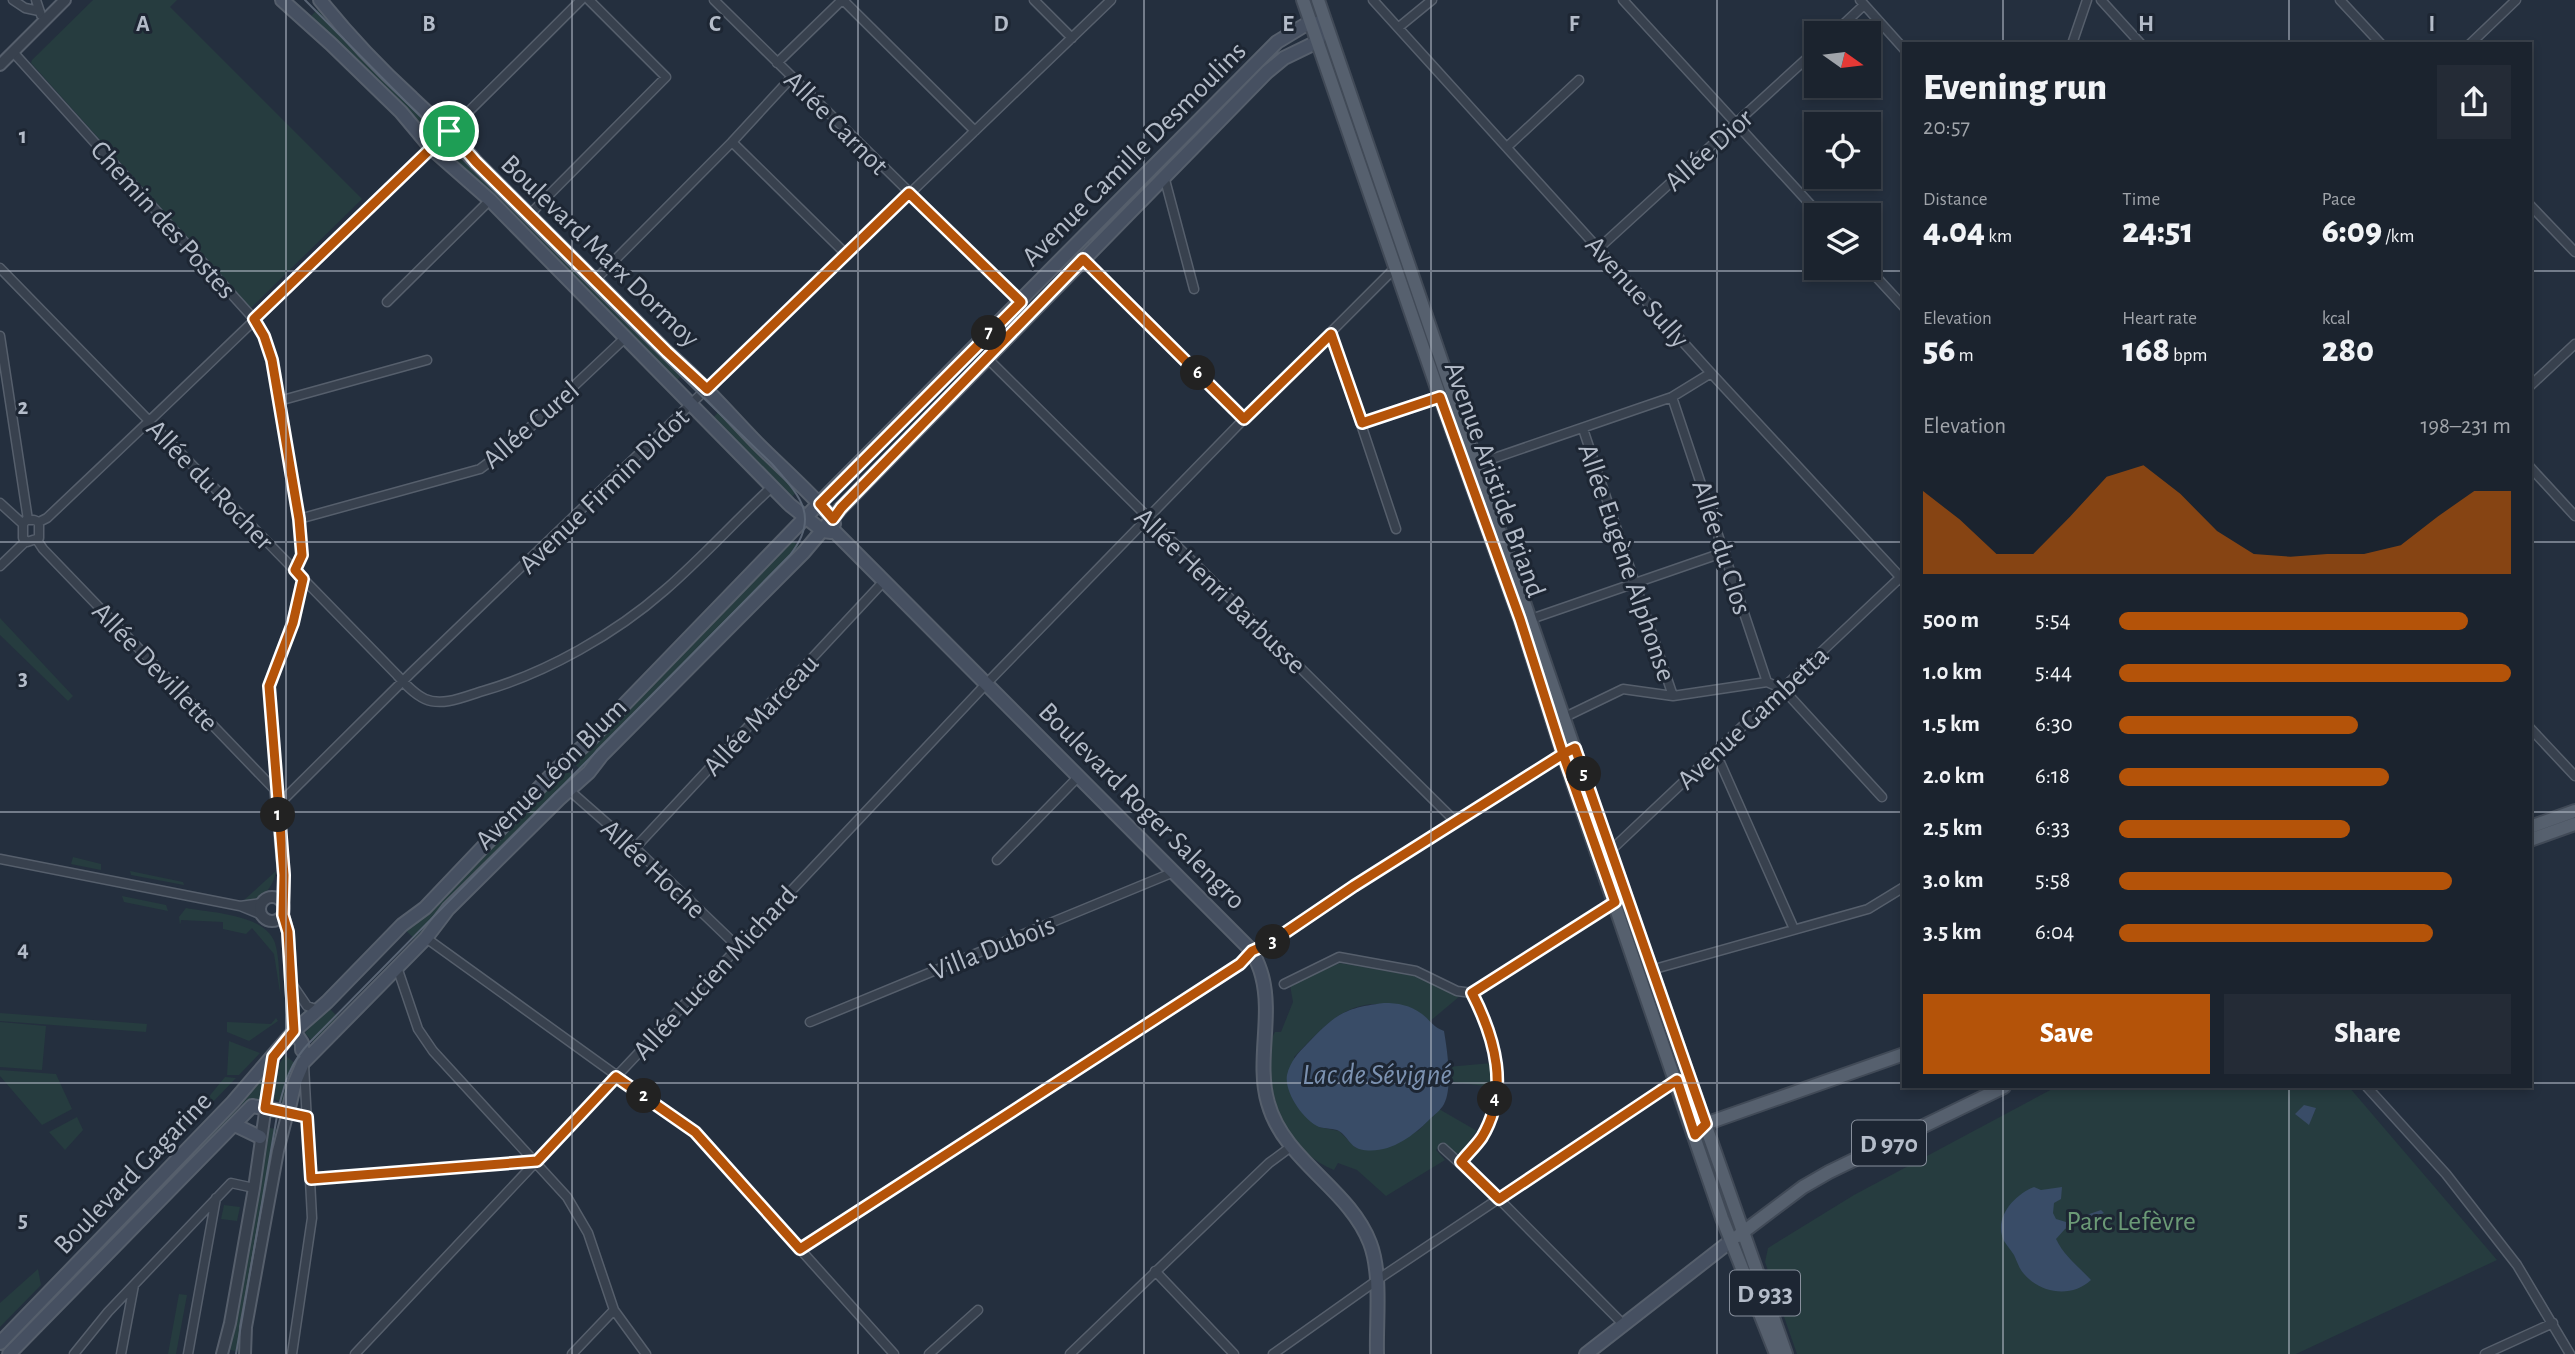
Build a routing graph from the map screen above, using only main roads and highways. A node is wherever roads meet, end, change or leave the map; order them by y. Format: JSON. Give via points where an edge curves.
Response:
{"nodes":[{"id":1,"x":282,"y":0,"type":"edge"},
{"id":2,"x":320,"y":0,"type":"edge"},
{"id":3,"x":1303,"y":0,"type":"edge"},
{"id":4,"x":1318,"y":0,"type":"edge"},
{"id":5,"x":1310,"y":22,"type":"junction"},
{"id":6,"x":1325,"y":25,"type":"junction"},
{"id":7,"x":1317,"y":42,"type":"junction"},
{"id":8,"x":820,"y":504,"type":"junction"},
{"id":9,"x":805,"y":518,"type":"junction"},
{"id":10,"x":830,"y":527,"type":"junction"},
{"id":11,"x":1569,"y":751,"type":"junction"},
{"id":12,"x":2575,"y":811,"type":"edge"},
{"id":13,"x":2575,"y":824,"type":"edge"},
{"id":14,"x":2532,"y":826,"type":"edge"},
{"id":15,"x":2532,"y":839,"type":"edge"},
{"id":16,"x":1604,"y":854,"type":"junction"},
{"id":17,"x":294,"y":1031,"type":"junction"},
{"id":18,"x":1902,"y":1056,"type":"edge"},
{"id":19,"x":306,"y":1060,"type":"junction"},
{"id":20,"x":2002,"y":1088,"type":"edge"},
{"id":21,"x":1706,"y":1124,"type":"junction"},
{"id":22,"x":235,"y":1125,"type":"junction"},
{"id":23,"x":1695,"y":1135,"type":"junction"},
{"id":24,"x":260,"y":1137,"type":"road end"},
{"id":25,"x":1737,"y":1236,"type":"junction"},
{"id":26,"x":0,"y":1343,"type":"edge"},
{"id":27,"x":9,"y":1354,"type":"edge"},
{"id":28,"x":1377,"y":1354,"type":"edge"},
{"id":29,"x":1586,"y":1354,"type":"edge"},
{"id":30,"x":1776,"y":1354,"type":"edge"},
{"id":31,"x":1786,"y":1354,"type":"edge"}],
"edges":[{"from":1,"to":9,"type":"main road","name":"Boulevard Marx Dormoy","via":[[490,200]]},
{"from":2,"to":8,"type":"main road","name":"Boulevard Marx Dormoy","via":[[345,32]]},
{"from":3,"to":5,"type":"main road","name":"Avenue Aristide Briand","number":"D 933"},
{"from":4,"to":6,"type":"main road","name":"Avenue Aristide Briand","number":"D 933"},
{"from":5,"to":6,"type":"main road"},
{"from":5,"to":7,"type":"main road","name":"Avenue Aristide Briand","number":"D 933"},
{"from":5,"to":8,"type":"main road","name":"Avenue Camille Desmoulins","via":[[1277,42]]},
{"from":6,"to":7,"type":"main road"},
{"from":6,"to":11,"type":"main road","name":"Avenue Aristide Briand","number":"D 933","via":[[1565,717]]},
{"from":7,"to":10,"type":"main road","name":"Avenue Camille Desmoulins","via":[[1279,61],[986,357],[841,508]]},
{"from":7,"to":11,"type":"main road","name":"Avenue Aristide Briand","number":"D 933"},
{"from":8,"to":9,"type":"main road","name":"Avenue Léon Blum"},
{"from":8,"to":10,"type":"main road","name":"Boulevard Marx Dormoy"},
{"from":9,"to":10,"type":"main road","name":"Boulevard Marx Dormoy"},
{"from":9,"to":17,"type":"main road","name":"Avenue Léon Blum","via":[[425,908]]},
{"from":10,"to":19,"type":"main road","name":"Avenue Léon Blum","via":[[448,909],[426,938]]},
{"from":10,"to":28,"type":"main road","name":"Boulevard Roger Salengro","via":[[1252,951],[1265,994],[1268,1104],[1292,1146],[1352,1209],[1371,1245]]},
{"from":11,"to":16,"type":"main road","name":"Avenue Aristide Briand","number":"D 933"},
{"from":12,"to":14,"type":"main road"},
{"from":13,"to":15,"type":"main road"},
{"from":16,"to":21,"type":"main road","name":"Avenue Aristide Briand","number":"D 933"},
{"from":16,"to":23,"type":"main road","name":"Avenue Aristide Briand","number":"D 933","via":[[1615,902]]},
{"from":17,"to":19,"type":"main road"},
{"from":17,"to":26,"type":"main road","name":"Boulevard Gagarine","via":[[187,1152]]},
{"from":18,"to":21,"type":"main road"},
{"from":19,"to":22,"type":"main road","name":"Boulevard Gagarine","via":[[288,1112],[252,1106]]},
{"from":20,"to":25,"type":"main road","number":"D 970","via":[[1829,1172]]},
{"from":21,"to":23,"type":"main road"},
{"from":21,"to":25,"type":"main road","name":"Avenue Aristide Briand","number":"D 933"},
{"from":22,"to":24,"type":"main road"},
{"from":22,"to":27,"type":"main road","name":"Boulevard Gagarine"},
{"from":23,"to":25,"type":"main road","name":"Avenue Aristide Briand","number":"D 933","via":[[1703,1159],[1712,1165]]},
{"from":25,"to":29,"type":"main road","number":"D 970"},
{"from":25,"to":30,"type":"main road","number":"D 933"},
{"from":25,"to":31,"type":"main road","number":"D 933"}]}
